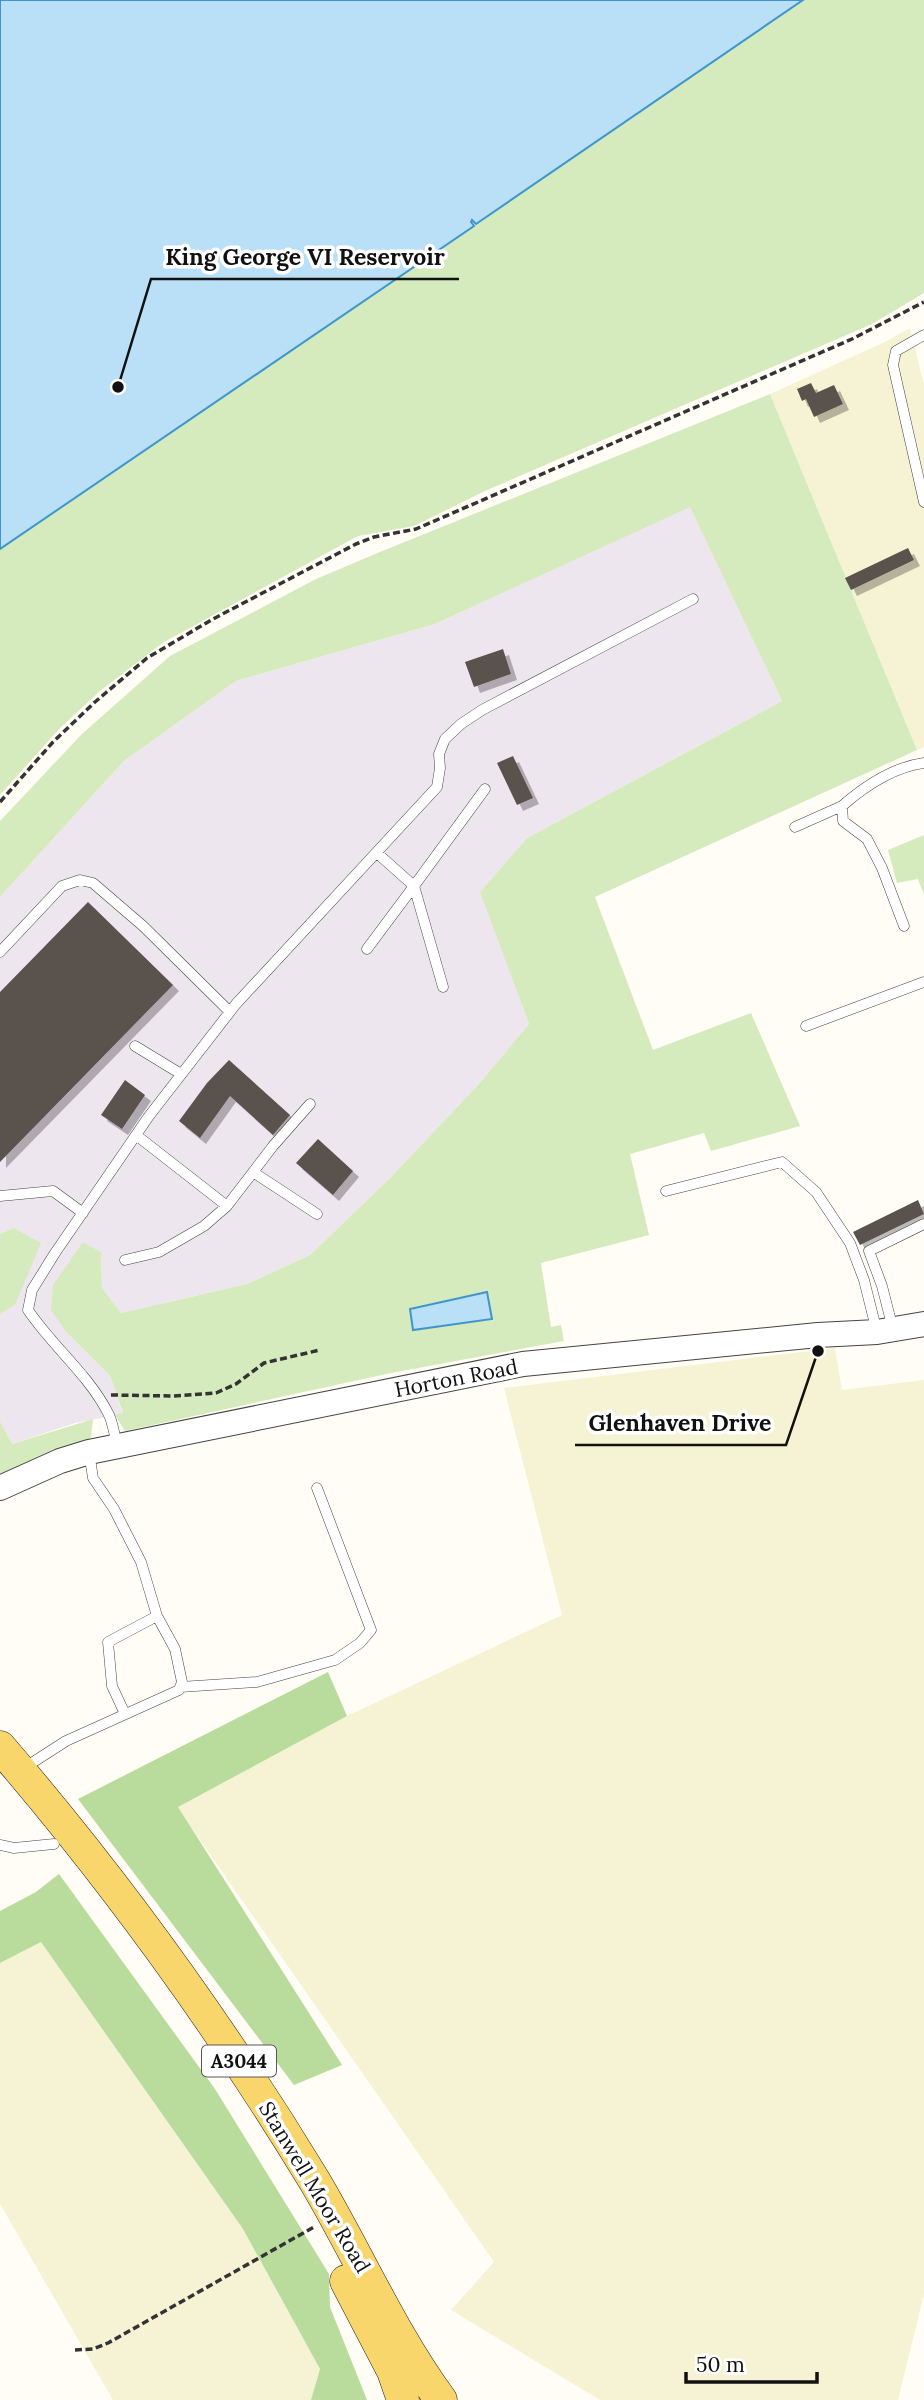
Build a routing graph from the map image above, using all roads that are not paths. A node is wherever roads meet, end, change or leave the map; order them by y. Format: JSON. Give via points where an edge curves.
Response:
{"nodes":[{"id":1,"x":924,"y":335,"type":"edge"},
{"id":2,"x":924,"y":502,"type":"edge"},
{"id":3,"x":693,"y":598,"type":"dead end"},
{"id":4,"x":924,"y":763,"type":"edge"},
{"id":5,"x":485,"y":789,"type":"dead end"},
{"id":6,"x":842,"y":806,"type":"junction"},
{"id":7,"x":795,"y":827,"type":"dead end"},
{"id":8,"x":377,"y":853,"type":"junction"},
{"id":9,"x":414,"y":886,"type":"junction"},
{"id":10,"x":904,"y":926,"type":"dead end"},
{"id":11,"x":367,"y":949,"type":"dead end"},
{"id":12,"x":0,"y":952,"type":"edge"},
{"id":13,"x":924,"y":982,"type":"edge"},
{"id":14,"x":443,"y":987,"type":"dead end"},
{"id":15,"x":229,"y":1011,"type":"junction"},
{"id":16,"x":806,"y":1027,"type":"dead end"},
{"id":17,"x":135,"y":1046,"type":"dead end"},
{"id":18,"x":180,"y":1074,"type":"junction"},
{"id":19,"x":310,"y":1104,"type":"dead end"},
{"id":20,"x":136,"y":1135,"type":"junction"},
{"id":21,"x":253,"y":1172,"type":"junction"},
{"id":22,"x":666,"y":1191,"type":"dead end"},
{"id":23,"x":0,"y":1195,"type":"edge"},
{"id":24,"x":228,"y":1206,"type":"junction"},
{"id":25,"x":83,"y":1213,"type":"junction"},
{"id":26,"x":317,"y":1214,"type":"dead end"},
{"id":27,"x":924,"y":1224,"type":"edge"},
{"id":28,"x":125,"y":1260,"type":"dead end"},
{"id":29,"x":924,"y":1324,"type":"edge"},
{"id":30,"x":885,"y":1331,"type":"junction"},
{"id":31,"x":117,"y":1445,"type":"junction"},
{"id":32,"x":89,"y":1452,"type":"junction"},
{"id":33,"x":0,"y":1488,"type":"edge"},
{"id":34,"x":317,"y":1488,"type":"dead end"},
{"id":35,"x":157,"y":1616,"type":"junction"},
{"id":36,"x":180,"y":1686,"type":"junction"},
{"id":37,"x":125,"y":1714,"type":"junction"},
{"id":38,"x":0,"y":1747,"type":"edge"},
{"id":39,"x":10,"y":1776,"type":"edge"},
{"id":40,"x":54,"y":1844,"type":"junction"},
{"id":41,"x":0,"y":1845,"type":"edge"},
{"id":42,"x":403,"y":2400,"type":"edge"},
{"id":43,"x":441,"y":2400,"type":"edge"}],
"edges":[{"from":1,"to":2,"type":"lane","via":[[896,351],[893,365]]},
{"from":3,"to":8,"type":"lane","via":[[461,724],[439,754],[437,787]]},
{"from":4,"to":6,"type":"lane","via":[[909,765],[863,788]]},
{"from":5,"to":9,"type":"lane"},
{"from":6,"to":7,"type":"lane"},
{"from":6,"to":10,"type":"lane","via":[[843,821],[867,839],[882,868]]},
{"from":8,"to":9,"type":"lane"},
{"from":8,"to":15,"type":"lane"},
{"from":9,"to":11,"type":"lane"},
{"from":9,"to":14,"type":"lane"},
{"from":12,"to":15,"type":"lane","via":[[62,886],[80,880],[93,883]]},
{"from":13,"to":16,"type":"lane"},
{"from":15,"to":18,"type":"lane"},
{"from":17,"to":18,"type":"lane"},
{"from":18,"to":20,"type":"lane"},
{"from":19,"to":21,"type":"lane"},
{"from":20,"to":24,"type":"lane"},
{"from":20,"to":25,"type":"lane"},
{"from":21,"to":24,"type":"lane"},
{"from":21,"to":26,"type":"lane"},
{"from":22,"to":30,"type":"lane","via":[[782,1162],[816,1192],[850,1243]]},
{"from":23,"to":25,"type":"lane","via":[[53,1191]]},
{"from":24,"to":28,"type":"lane","via":[[159,1252]]},
{"from":25,"to":31,"type":"lane","via":[[32,1290],[28,1310],[76,1365],[110,1415]]},
{"from":27,"to":30,"type":"lane","via":[[869,1251],[881,1286]]},
{"from":29,"to":30,"type":"street","name":"Horton Road"},
{"from":30,"to":31,"type":"street","name":"Horton Road","via":[[523,1364]]},
{"from":31,"to":32,"type":"street","name":"Horton Road"},
{"from":32,"to":33,"type":"street","name":"Horton Road"},
{"from":32,"to":35,"type":"lane","via":[[93,1478],[141,1562]]},
{"from":34,"to":36,"type":"lane","via":[[371,1630],[335,1660],[257,1682]]},
{"from":35,"to":36,"type":"lane","via":[[175,1649]]},
{"from":35,"to":37,"type":"lane","via":[[108,1642],[112,1686]]},
{"from":36,"to":37,"type":"lane"},
{"from":37,"to":39,"type":"lane","via":[[66,1741]]},
{"from":38,"to":39,"type":"main road","name":"Stanwell Moor Road","number":"A3044"},
{"from":39,"to":40,"type":"main road","name":"Stanwell Moor Road","number":"A3044"},
{"from":39,"to":43,"type":"main road","name":"Stanwell Moor Road","number":"A3044","via":[[99,1866],[206,2012],[314,2181]]},
{"from":40,"to":41,"type":"lane"},
{"from":40,"to":42,"type":"main road","name":"Stanwell Moor Road","number":"A3044","via":[[228,2080],[316,2226],[393,2371]]}]}
